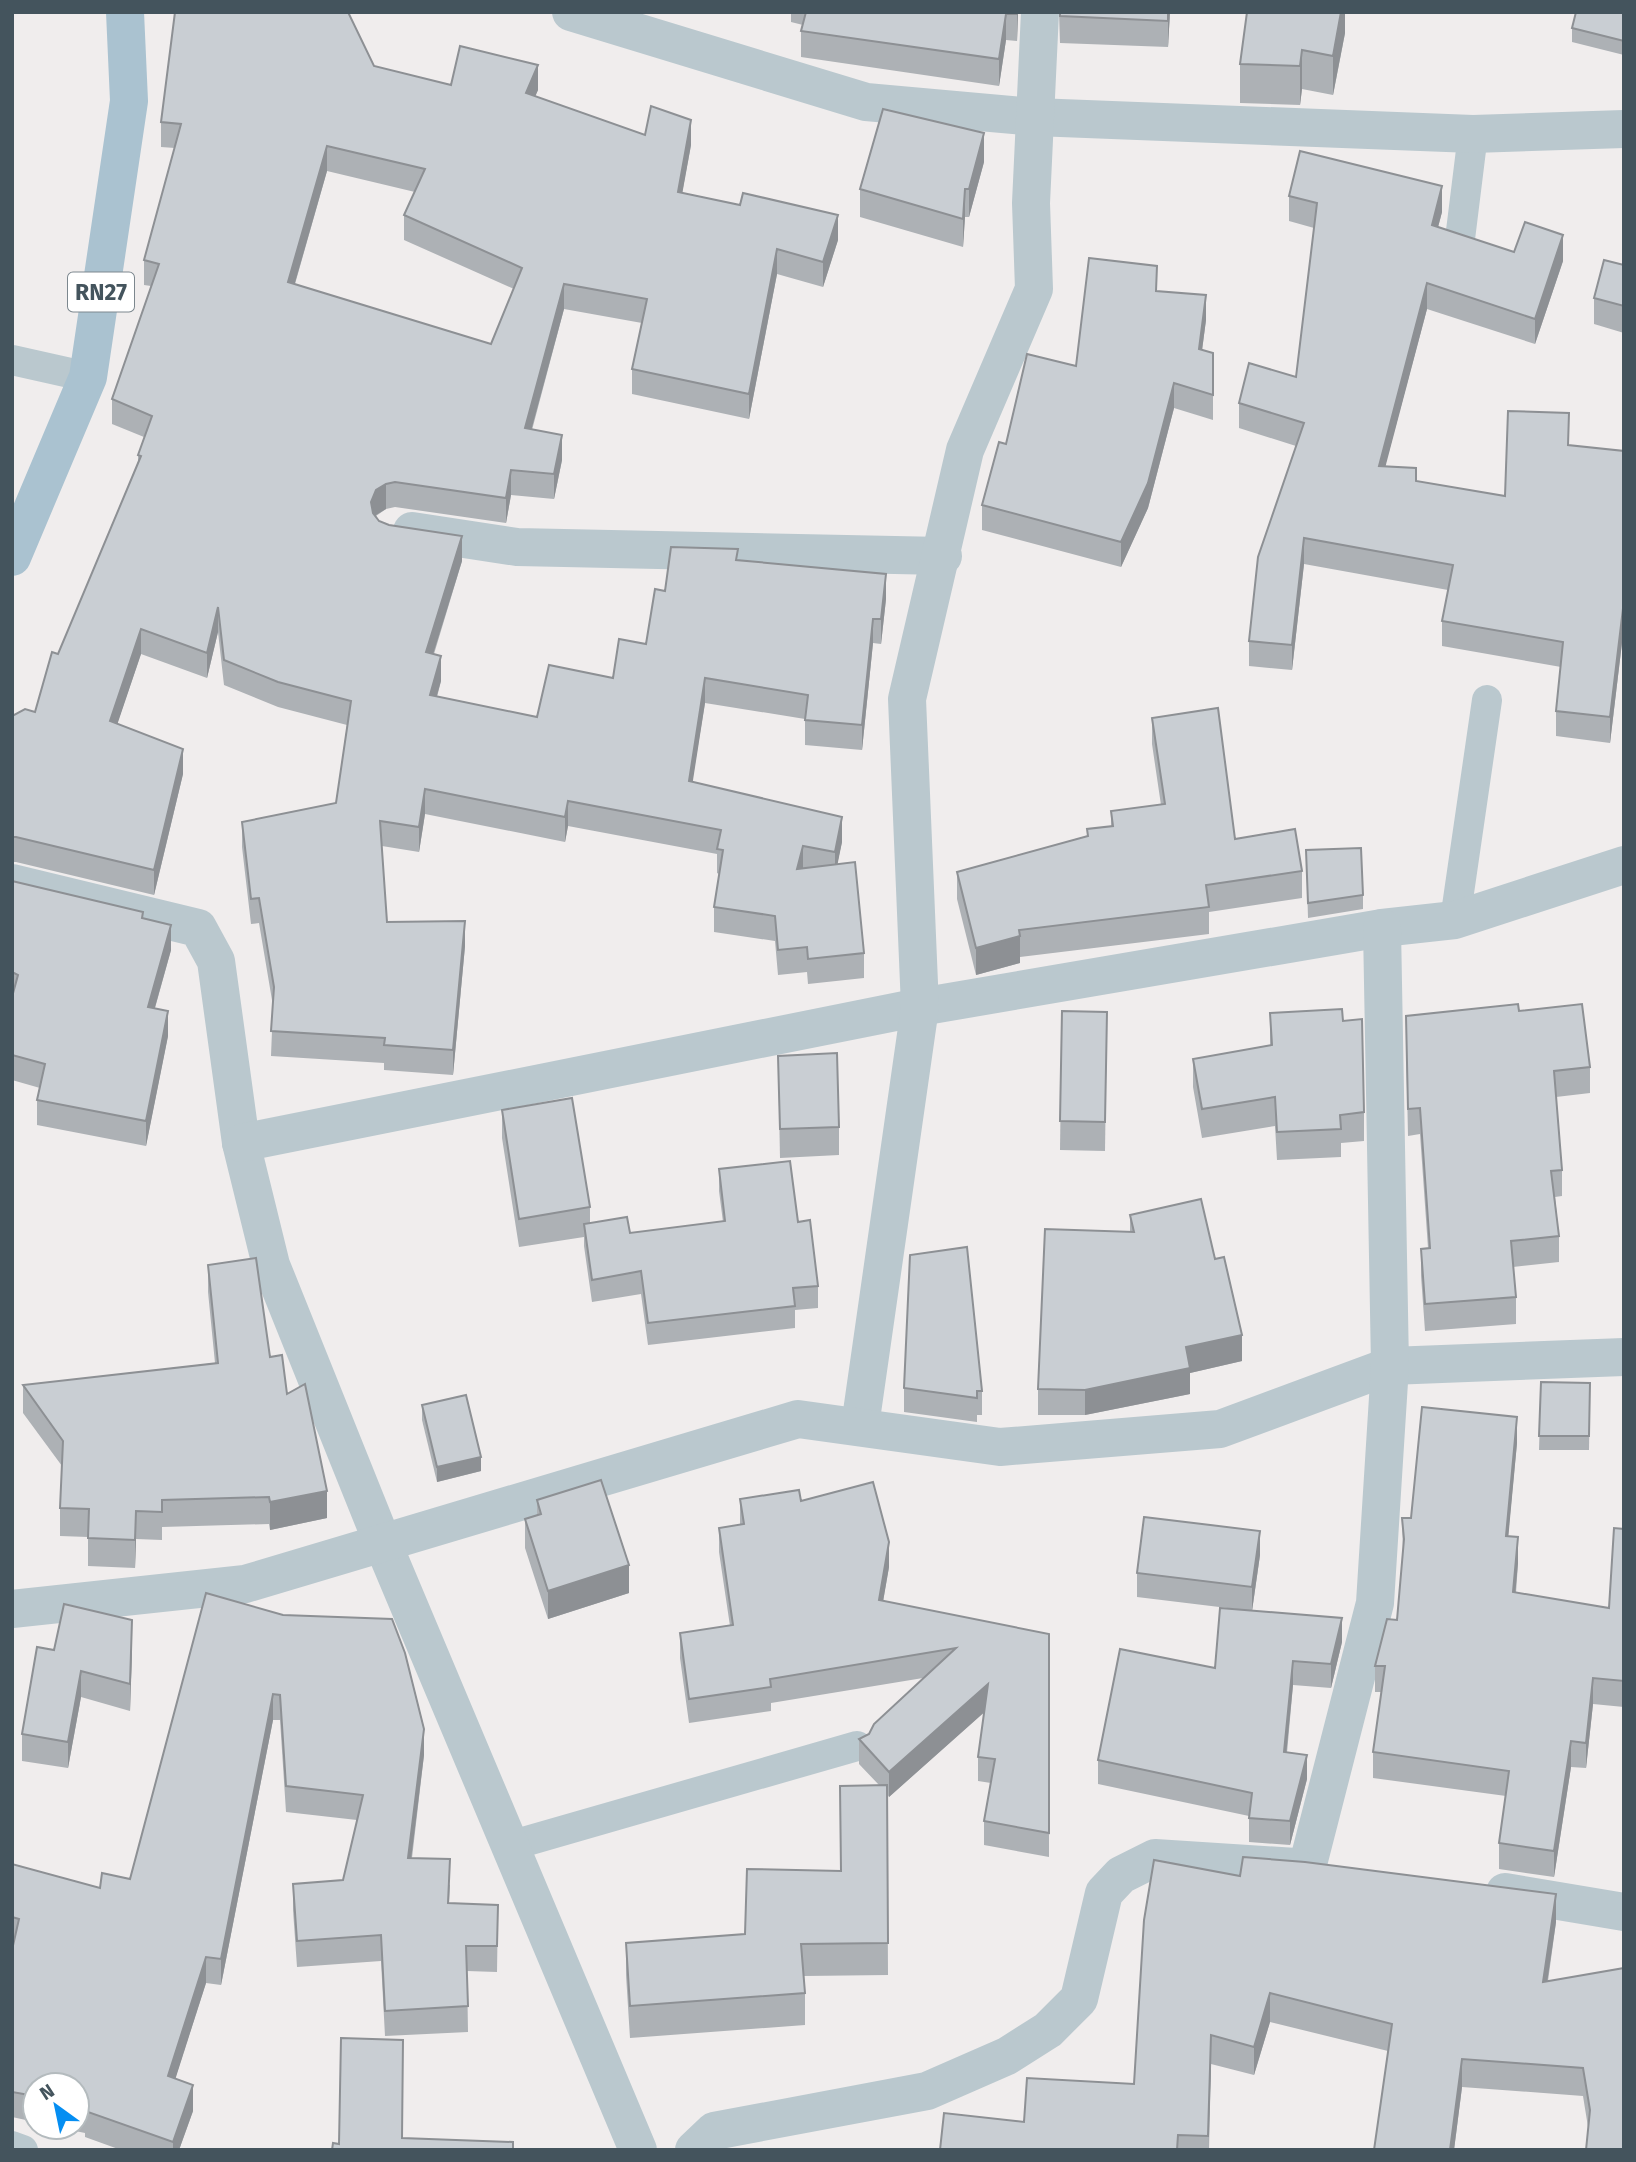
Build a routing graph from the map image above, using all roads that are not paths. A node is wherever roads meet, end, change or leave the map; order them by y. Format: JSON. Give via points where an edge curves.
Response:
{"nodes":[{"id":1,"x":125,"y":12,"type":"edge"},
{"id":2,"x":571,"y":12,"type":"edge"},
{"id":3,"x":1041,"y":12,"type":"edge"},
{"id":4,"x":1035,"y":117,"type":"junction"},
{"id":5,"x":1624,"y":129,"type":"edge"},
{"id":6,"x":1473,"y":134,"type":"junction"},
{"id":7,"x":1460,"y":239,"type":"edge"},
{"id":8,"x":12,"y":360,"type":"edge"},
{"id":9,"x":88,"y":377,"type":"junction"},
{"id":10,"x":393,"y":529,"type":"edge"},
{"id":11,"x":943,"y":556,"type":"junction"},
{"id":12,"x":12,"y":557,"type":"edge"},
{"id":13,"x":1487,"y":700,"type":"dead end"},
{"id":14,"x":1624,"y":865,"type":"edge"},
{"id":15,"x":12,"y":883,"type":"edge"},
{"id":16,"x":1455,"y":920,"type":"junction"},
{"id":17,"x":1382,"y":928,"type":"junction"},
{"id":18,"x":920,"y":1007,"type":"junction"},
{"id":19,"x":241,"y":1143,"type":"junction"},
{"id":20,"x":1624,"y":1357,"type":"edge"},
{"id":21,"x":1390,"y":1366,"type":"junction"},
{"id":22,"x":860,"y":1426,"type":"junction"},
{"id":23,"x":383,"y":1544,"type":"junction"},
{"id":24,"x":12,"y":1609,"type":"edge"},
{"id":25,"x":857,"y":1746,"type":"dead end"},
{"id":26,"x":513,"y":1845,"type":"junction"},
{"id":27,"x":1307,"y":1868,"type":"junction"},
{"id":28,"x":1348,"y":1873,"type":"edge"},
{"id":29,"x":1469,"y":1888,"type":"edge"},
{"id":30,"x":1624,"y":1912,"type":"edge"},
{"id":31,"x":12,"y":2146,"type":"edge"},
{"id":32,"x":23,"y":2150,"type":"edge"},
{"id":33,"x":638,"y":2150,"type":"edge"},
{"id":34,"x":694,"y":2150,"type":"edge"}],
"edges":[{"from":1,"to":9,"type":"main road","number":"RN27","via":[[129,101]]},
{"from":2,"to":4,"type":"street","via":[[866,102]]},
{"from":3,"to":4,"type":"street"},
{"from":4,"to":6,"type":"street"},
{"from":4,"to":11,"type":"street","via":[[1034,289],[965,450]]},
{"from":5,"to":6,"type":"street"},
{"from":6,"to":7,"type":"lane"},
{"from":8,"to":9,"type":"lane"},
{"from":9,"to":12,"type":"main road","number":"RN27"},
{"from":10,"to":11,"type":"street","via":[[517,547]]},
{"from":11,"to":18,"type":"street","via":[[907,699]]},
{"from":13,"to":16,"type":"lane"},
{"from":14,"to":16,"type":"street"},
{"from":15,"to":19,"type":"street","via":[[198,928],[216,961]]},
{"from":16,"to":17,"type":"street"},
{"from":17,"to":18,"type":"street"},
{"from":17,"to":21,"type":"street"},
{"from":18,"to":19,"type":"street"},
{"from":18,"to":22,"type":"street"},
{"from":19,"to":23,"type":"street","via":[[271,1265]]},
{"from":20,"to":21,"type":"street"},
{"from":21,"to":22,"type":"street","via":[[1220,1429],[1000,1447]]},
{"from":21,"to":27,"type":"street","via":[[1374,1603]]},
{"from":22,"to":23,"type":"street","via":[[798,1419]]},
{"from":23,"to":24,"type":"street","via":[[245,1584]]},
{"from":23,"to":26,"type":"street"},
{"from":25,"to":26,"type":"lane"},
{"from":26,"to":33,"type":"street"},
{"from":27,"to":28,"type":"street"},
{"from":27,"to":34,"type":"street","via":[[1155,1858],[1121,1875],[1104,1893],[1079,1999],[1048,2030],[1007,2056],[927,2091],[714,2131]]},
{"from":29,"to":30,"type":"street"},
{"from":31,"to":32,"type":"lane"}]}
